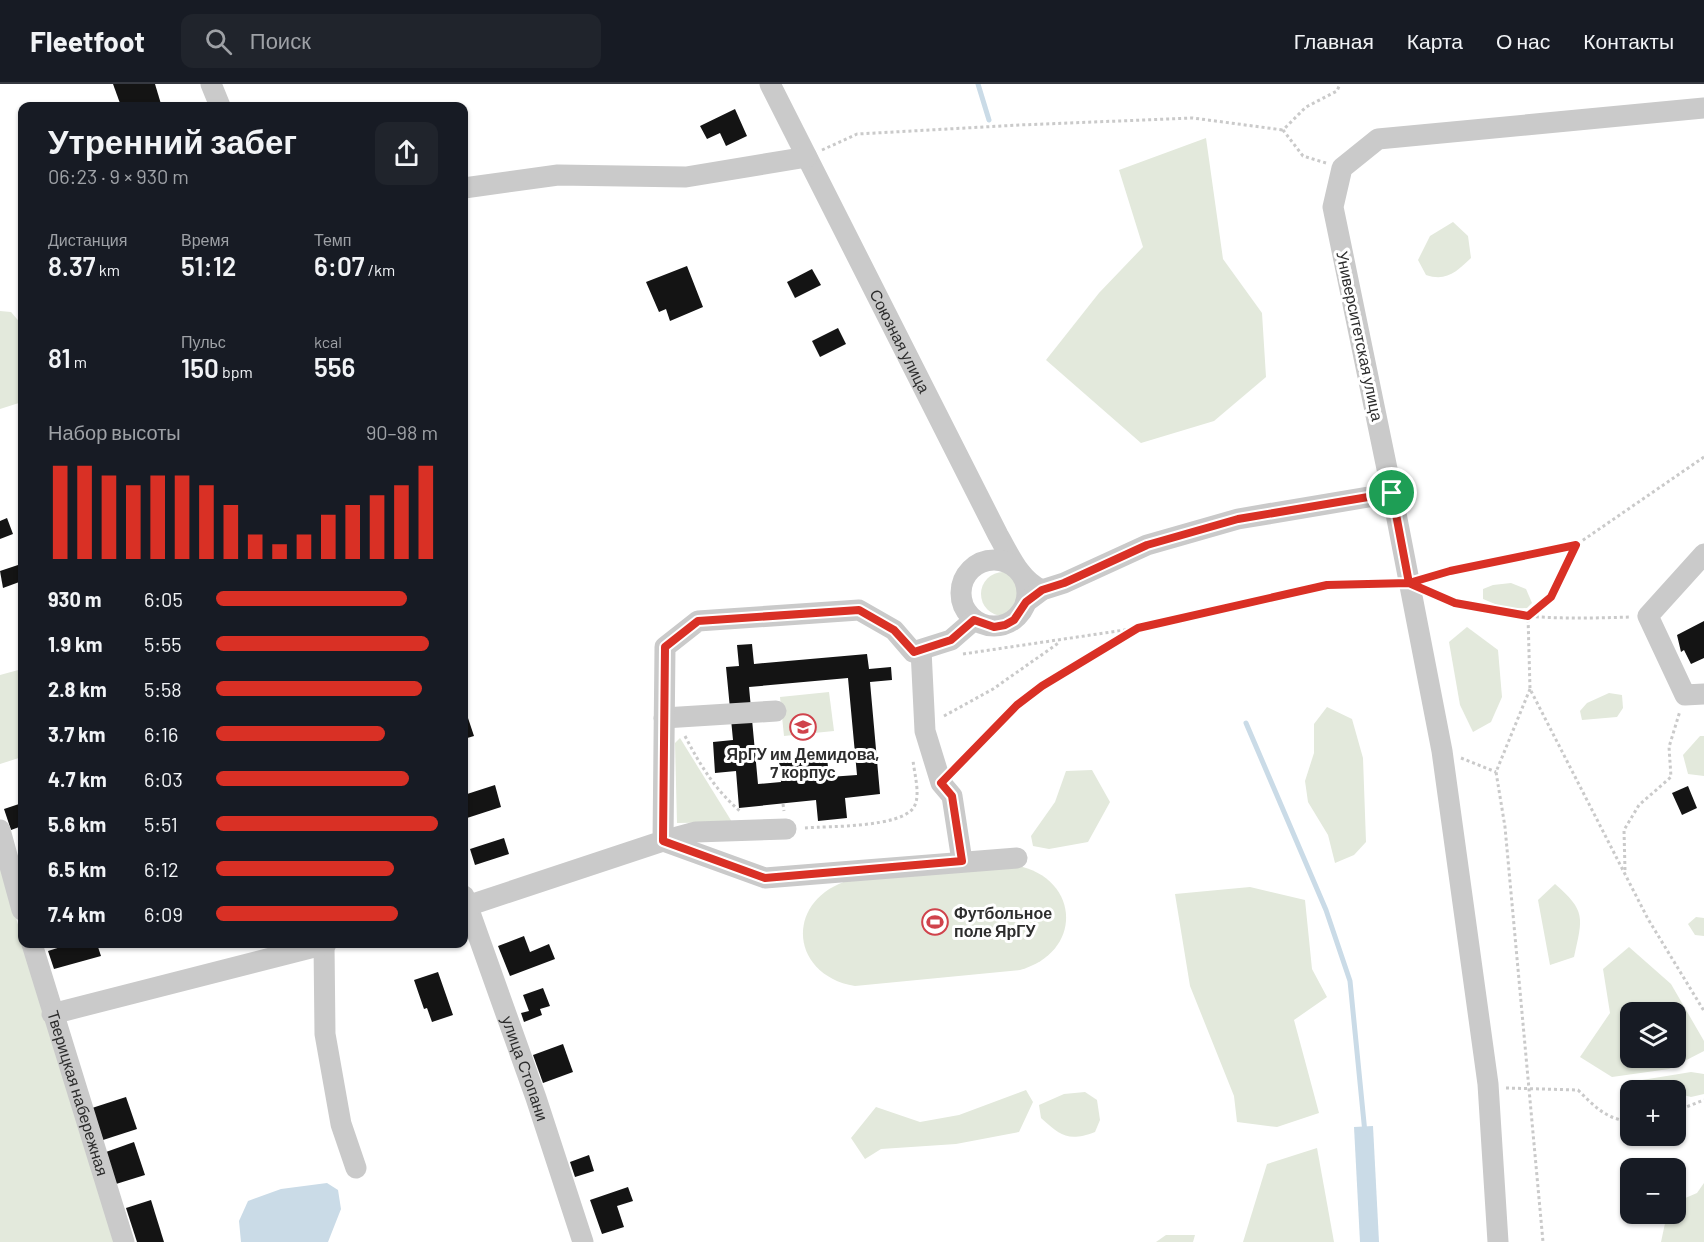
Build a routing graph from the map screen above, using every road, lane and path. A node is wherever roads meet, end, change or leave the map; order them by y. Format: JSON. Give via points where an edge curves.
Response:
{"nodes":[{"id":1,"x":211,"y":84,"type":"edge"},
{"id":2,"x":770,"y":84,"type":"edge"},
{"id":3,"x":1340,"y":84,"type":"edge"},
{"id":4,"x":218,"y":102,"type":"edge"},
{"id":5,"x":1704,"y":108,"type":"edge"},
{"id":6,"x":1283,"y":130,"type":"junction"},
{"id":7,"x":807,"y":157,"type":"junction"},
{"id":8,"x":1342,"y":168,"type":"junction"},
{"id":9,"x":468,"y":187,"type":"edge"},
{"id":10,"x":1704,"y":457,"type":"edge"},
{"id":11,"x":1392,"y":493,"type":"junction"},
{"id":12,"x":1576,"y":545,"type":"junction"},
{"id":13,"x":1704,"y":554,"type":"edge"},
{"id":14,"x":1019,"y":572,"type":"junction"},
{"id":15,"x":1409,"y":583,"type":"junction"},
{"id":16,"x":1034,"y":596,"type":"junction"},
{"id":17,"x":1528,"y":616,"type":"junction"},
{"id":18,"x":1648,"y":616,"type":"junction"},
{"id":19,"x":974,"y":620,"type":"junction"},
{"id":20,"x":1138,"y":628,"type":"junction"},
{"id":21,"x":1061,"y":641,"type":"junction"},
{"id":22,"x":921,"y":650,"type":"junction"},
{"id":23,"x":956,"y":655,"type":"dead end"},
{"id":24,"x":1530,"y":689,"type":"junction"},
{"id":25,"x":1694,"y":695,"type":"edge"},
{"id":26,"x":776,"y":711,"type":"dead end"},
{"id":27,"x":664,"y":718,"type":"junction"},
{"id":28,"x":925,"y":731,"type":"junction"},
{"id":29,"x":684,"y":733,"type":"dead end"},
{"id":30,"x":912,"y":750,"type":"dead end"},
{"id":31,"x":1442,"y":751,"type":"junction"},
{"id":32,"x":1496,"y":772,"type":"junction"},
{"id":33,"x":941,"y":783,"type":"junction"},
{"id":34,"x":917,"y":798,"type":"junction"},
{"id":35,"x":743,"y":814,"type":"dead end"},
{"id":36,"x":781,"y":817,"type":"joint"},
{"id":37,"x":0,"y":830,"type":"edge"},
{"id":38,"x":663,"y":841,"type":"junction"},
{"id":39,"x":1017,"y":858,"type":"dead end"},
{"id":40,"x":962,"y":861,"type":"junction"},
{"id":41,"x":1625,"y":872,"type":"junction"},
{"id":42,"x":18,"y":895,"type":"edge"},
{"id":43,"x":468,"y":902,"type":"edge"},
{"id":44,"x":468,"y":914,"type":"edge"},
{"id":45,"x":33,"y":948,"type":"edge"},
{"id":46,"x":309,"y":948,"type":"edge"},
{"id":47,"x":325,"y":948,"type":"edge"},
{"id":48,"x":1704,"y":1011,"type":"edge"},
{"id":49,"x":52,"y":1014,"type":"junction"},
{"id":50,"x":1527,"y":1087,"type":"junction"},
{"id":51,"x":1489,"y":1088,"type":"junction"},
{"id":52,"x":1704,"y":1100,"type":"edge"},
{"id":53,"x":1686,"y":1107,"type":"edge"},
{"id":54,"x":1620,"y":1120,"type":"edge"},
{"id":55,"x":356,"y":1168,"type":"dead end"},
{"id":56,"x":124,"y":1242,"type":"edge"},
{"id":57,"x":583,"y":1242,"type":"edge"},
{"id":58,"x":1498,"y":1242,"type":"edge"},
{"id":59,"x":1543,"y":1242,"type":"edge"}],
"edges":[{"from":1,"to":4,"type":"street"},
{"from":2,"to":7,"type":"street","name":"Союзная улица"},
{"from":3,"to":6,"type":"path","via":[[1337,91],[1306,107]]},
{"from":5,"to":8,"type":"street","via":[[1378,139]]},
{"from":6,"to":7,"type":"path","via":[[1194,118],[1019,124],[857,134]]},
{"from":6,"to":8,"type":"path","via":[[1303,156]]},
{"from":7,"to":9,"type":"street","via":[[686,177],[558,175]]},
{"from":7,"to":14,"type":"street","name":"Союзная улица"},
{"from":8,"to":11,"type":"street","name":"Университетская улица","via":[[1333,207]]},
{"from":10,"to":12,"type":"path"},
{"from":11,"to":15,"type":"street","name":"Университетская улица"},
{"from":11,"to":16,"type":"street","via":[[1238,519],[1147,545]]},
{"from":12,"to":15,"type":"path"},
{"from":12,"to":17,"type":"path","via":[[1551,597]]},
{"from":13,"to":18,"type":"street"},
{"from":14,"to":16,"type":"street","name":"Союзная улица","via":[[1035,587]]},
{"from":14,"to":19,"type":"street","via":[[1011,565],[990,560],[970,570],[961,591],[962,602]]},
{"from":15,"to":17,"type":"path","via":[[1455,603]]},
{"from":15,"to":20,"type":"path","via":[[1327,585]]},
{"from":15,"to":31,"type":"street","name":"Университетская улица"},
{"from":16,"to":19,"type":"street","via":[[1005,625],[994,627]]},
{"from":17,"to":18,"type":"path"},
{"from":17,"to":24,"type":"path"},
{"from":18,"to":25,"type":"street"},
{"from":19,"to":22,"type":"street","via":[[951,640]]},
{"from":20,"to":21,"type":"path"},
{"from":20,"to":33,"type":"path","via":[[1017,705]]},
{"from":21,"to":23,"type":"path"},
{"from":21,"to":28,"type":"path"},
{"from":22,"to":27,"type":"street","via":[[914,652],[894,630],[859,610],[698,621],[665,647]]},
{"from":22,"to":28,"type":"street"},
{"from":24,"to":32,"type":"path"},
{"from":24,"to":41,"type":"path"},
{"from":25,"to":41,"type":"path","via":[[1669,747],[1671,777],[1640,805],[1624,830]]},
{"from":26,"to":27,"type":"street"},
{"from":27,"to":38,"type":"street"},
{"from":28,"to":33,"type":"street"},
{"from":29,"to":35,"type":"path","via":[[700,766],[726,800]]},
{"from":30,"to":34,"type":"path"},
{"from":31,"to":32,"type":"path"},
{"from":31,"to":51,"type":"street","name":"Университетская улица"},
{"from":32,"to":50,"type":"path"},
{"from":33,"to":34,"type":"path"},
{"from":33,"to":40,"type":"street","via":[[952,796]]},
{"from":34,"to":36,"type":"path","via":[[913,808],[900,818]]},
{"from":36,"to":38,"type":"street"},
{"from":37,"to":42,"type":"street"},
{"from":38,"to":40,"type":"street","via":[[765,878]]},
{"from":38,"to":43,"type":"street"},
{"from":39,"to":40,"type":"street"},
{"from":41,"to":48,"type":"path","via":[[1648,919]]},
{"from":44,"to":57,"type":"street","name":"улица Стопани","via":[[536,1098]]},
{"from":45,"to":49,"type":"street","name":"Тверицкая набережная"},
{"from":46,"to":49,"type":"street"},
{"from":47,"to":55,"type":"street","via":[[325,1034],[341,1124]]},
{"from":49,"to":56,"type":"street","name":"Тверицкая набережная"},
{"from":50,"to":51,"type":"path"},
{"from":50,"to":54,"type":"path","via":[[1578,1090],[1594,1107]]},
{"from":50,"to":59,"type":"path"},
{"from":51,"to":58,"type":"street","name":"Университетская улица"},
{"from":52,"to":53,"type":"path"}]}
